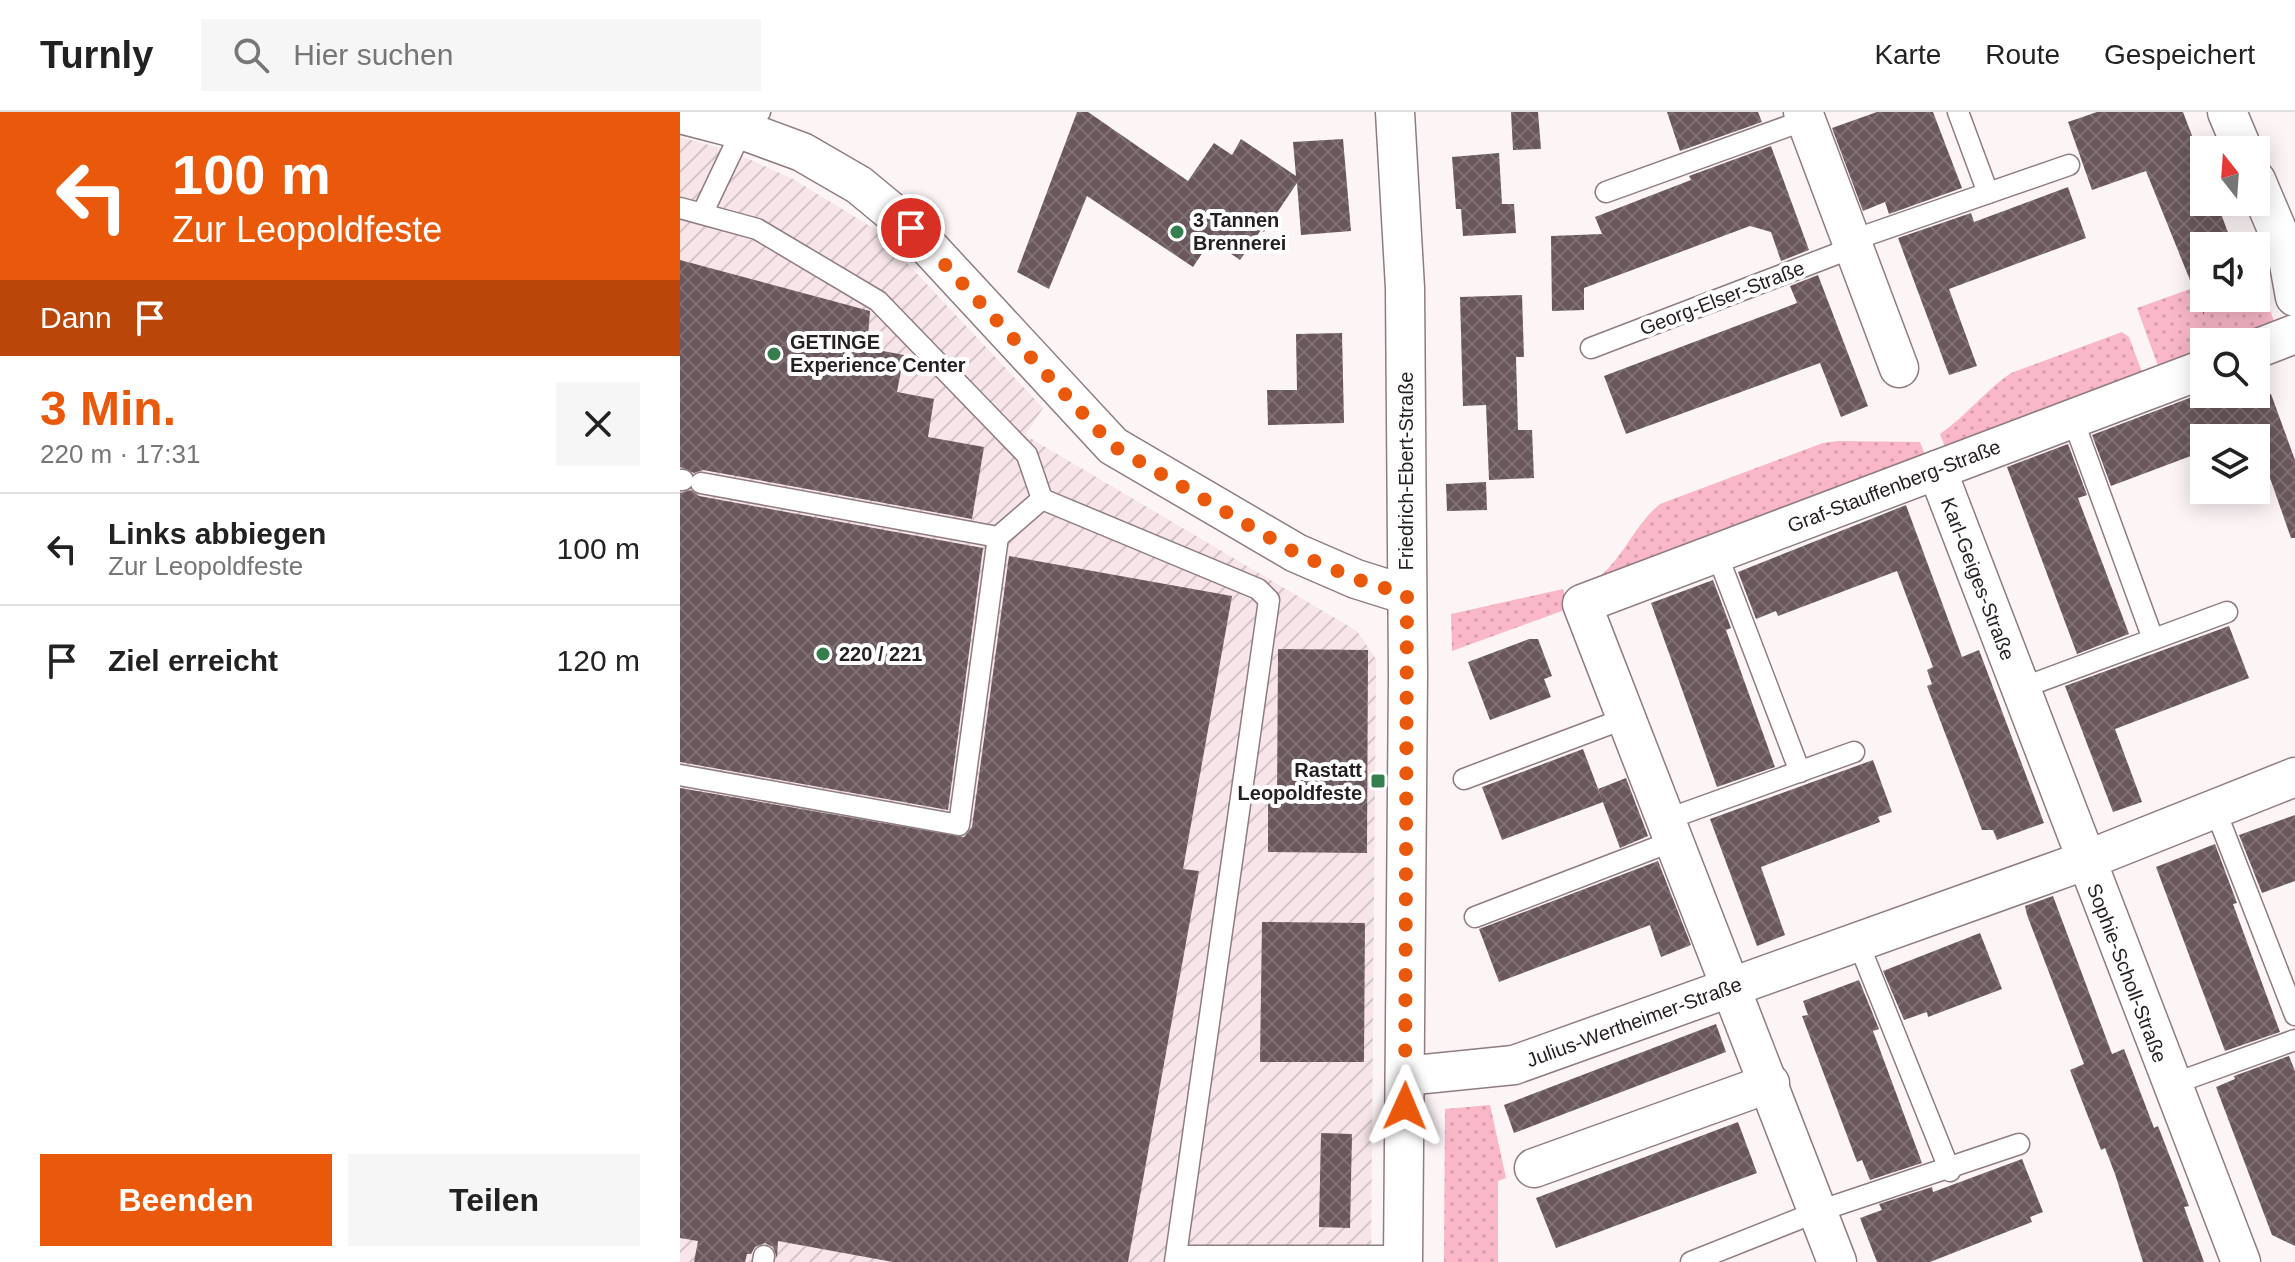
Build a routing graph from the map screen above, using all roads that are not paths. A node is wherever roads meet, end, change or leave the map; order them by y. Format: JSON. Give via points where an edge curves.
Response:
{"nodes":[{"id":1,"x":1395,"y":112,"type":"edge"},
{"id":2,"x":1958,"y":112,"type":"edge"},
{"id":3,"x":2227,"y":112,"type":"edge"},
{"id":4,"x":680,"y":114,"type":"edge"},
{"id":5,"x":1804,"y":116,"type":"edge"},
{"id":6,"x":751,"y":121,"type":"edge"},
{"id":7,"x":2237,"y":136,"type":"edge"},
{"id":8,"x":2069,"y":165,"type":"dead end"},
{"id":9,"x":1606,"y":192,"type":"dead end"},
{"id":10,"x":1988,"y":193,"type":"junction"},
{"id":11,"x":680,"y":208,"type":"edge"},
{"id":12,"x":703,"y":212,"type":"junction"},
{"id":13,"x":2270,"y":213,"type":"edge"},
{"id":14,"x":1851,"y":244,"type":"junction"},
{"id":15,"x":2295,"y":297,"type":"edge"},
{"id":16,"x":2295,"y":334,"type":"edge"},
{"id":17,"x":2270,"y":344,"type":"edge"},
{"id":18,"x":1591,"y":348,"type":"dead end"},
{"id":19,"x":1899,"y":368,"type":"dead end"},
{"id":20,"x":2190,"y":374,"type":"edge"},
{"id":21,"x":2072,"y":417,"type":"junction"},
{"id":22,"x":1937,"y":470,"type":"junction"},
{"id":23,"x":688,"y":481,"type":"edge"},
{"id":24,"x":1042,"y":499,"type":"junction"},
{"id":25,"x":998,"y":537,"type":"junction"},
{"id":26,"x":1717,"y":554,"type":"junction"},
{"id":27,"x":1407,"y":595,"type":"junction"},
{"id":28,"x":2227,"y":612,"type":"dead end"},
{"id":29,"x":2153,"y":639,"type":"junction"},
{"id":30,"x":2019,"y":689,"type":"junction"},
{"id":31,"x":1626,"y":718,"type":"junction"},
{"id":32,"x":1854,"y":752,"type":"dead end"},
{"id":33,"x":1800,"y":772,"type":"junction"},
{"id":34,"x":680,"y":775,"type":"edge"},
{"id":35,"x":2295,"y":777,"type":"edge"},
{"id":36,"x":1464,"y":779,"type":"dead end"},
{"id":37,"x":2215,"y":809,"type":"junction"},
{"id":38,"x":1669,"y":830,"type":"junction"},
{"id":39,"x":2084,"y":861,"type":"junction"},
{"id":40,"x":1475,"y":917,"type":"dead end"},
{"id":41,"x":1858,"y":942,"type":"junction"},
{"id":42,"x":1729,"y":988,"type":"junction"},
{"id":43,"x":2295,"y":1015,"type":"edge"},
{"id":44,"x":2295,"y":1040,"type":"edge"},
{"id":45,"x":1405,"y":1076,"type":"junction"},
{"id":46,"x":1770,"y":1083,"type":"junction"},
{"id":47,"x":2170,"y":1085,"type":"junction"},
{"id":48,"x":2019,"y":1144,"type":"dead end"},
{"id":49,"x":1534,"y":1168,"type":"dead end"},
{"id":50,"x":1950,"y":1171,"type":"junction"},
{"id":51,"x":1819,"y":1211,"type":"junction"},
{"id":52,"x":1176,"y":1259,"type":"edge"},
{"id":53,"x":1403,"y":1259,"type":"edge"},
{"id":54,"x":1691,"y":1262,"type":"edge"},
{"id":55,"x":1837,"y":1262,"type":"edge"},
{"id":56,"x":2241,"y":1262,"type":"edge"}],
"edges":[{"from":1,"to":27,"type":"street","name":"Friedrich-Ebert-Straße","via":[[1405,288]]},
{"from":2,"to":10,"type":"lane"},
{"from":3,"to":7,"type":"street"},
{"from":4,"to":6,"type":"street"},
{"from":5,"to":9,"type":"lane"},
{"from":5,"to":14,"type":"street"},
{"from":6,"to":12,"type":"lane"},
{"from":6,"to":27,"type":"street","via":[[859,185],[911,228],[1113,446],[1296,553]]},
{"from":8,"to":10,"type":"lane","name":"Georg-Elser-Straße"},
{"from":10,"to":14,"type":"lane","name":"Georg-Elser-Straße"},
{"from":11,"to":12,"type":"lane"},
{"from":12,"to":24,"type":"lane","via":[[757,229],[878,301],[1027,455]]},
{"from":13,"to":15,"type":"street","via":[[2287,253]]},
{"from":14,"to":18,"type":"lane","name":"Georg-Elser-Straße"},
{"from":14,"to":19,"type":"street"},
{"from":16,"to":17,"type":"street"},
{"from":20,"to":21,"type":"street","name":"Graf-Stauffenberg-Straße"},
{"from":21,"to":22,"type":"street","name":"Graf-Stauffenberg-Straße"},
{"from":21,"to":29,"type":"lane"},
{"from":22,"to":26,"type":"street","name":"Graf-Stauffenberg-Straße"},
{"from":22,"to":30,"type":"street","name":"Karl-Geiges-Straße"},
{"from":23,"to":25,"type":"lane"},
{"from":24,"to":25,"type":"lane"},
{"from":24,"to":52,"type":"lane","via":[[1258,589],[1269,600]]},
{"from":25,"to":34,"type":"lane","via":[[959,825]]},
{"from":26,"to":31,"type":"street","name":"Graf-Stauffenberg-Straße","via":[[1582,604]]},
{"from":26,"to":33,"type":"lane"},
{"from":27,"to":45,"type":"street","name":"Friedrich-Ebert-Straße"},
{"from":28,"to":29,"type":"lane"},
{"from":29,"to":30,"type":"lane"},
{"from":30,"to":39,"type":"street","name":"Karl-Geiges-Straße"},
{"from":31,"to":36,"type":"lane"},
{"from":31,"to":38,"type":"street","name":"Graf-Stauffenberg-Straße"},
{"from":32,"to":33,"type":"lane"},
{"from":33,"to":38,"type":"lane"},
{"from":35,"to":37,"type":"street","name":"Julius-Wertheimer-Straße"},
{"from":37,"to":39,"type":"street","name":"Julius-Wertheimer-Straße"},
{"from":37,"to":43,"type":"lane"},
{"from":38,"to":40,"type":"lane"},
{"from":38,"to":42,"type":"street","name":"Graf-Stauffenberg-Straße"},
{"from":39,"to":41,"type":"street","name":"Julius-Wertheimer-Straße"},
{"from":39,"to":47,"type":"street","name":"Sophie-Scholl-Straße"},
{"from":41,"to":42,"type":"street","name":"Julius-Wertheimer-Straße"},
{"from":41,"to":50,"type":"lane"},
{"from":42,"to":45,"type":"street","name":"Julius-Wertheimer-Straße","via":[[1514,1065]]},
{"from":42,"to":46,"type":"street","name":"Graf-Stauffenberg-Straße"},
{"from":44,"to":47,"type":"lane","name":"Sophie-Scholl-Straße"},
{"from":45,"to":53,"type":"street","name":"Friedrich-Ebert-Straße"},
{"from":46,"to":49,"type":"street"},
{"from":46,"to":51,"type":"street","name":"Graf-Stauffenberg-Straße"},
{"from":47,"to":56,"type":"street","name":"Sophie-Scholl-Straße"},
{"from":48,"to":50,"type":"lane"},
{"from":50,"to":51,"type":"lane"},
{"from":51,"to":54,"type":"lane"},
{"from":51,"to":55,"type":"street","name":"Graf-Stauffenberg-Straße"},
{"from":52,"to":53,"type":"lane"}]}
